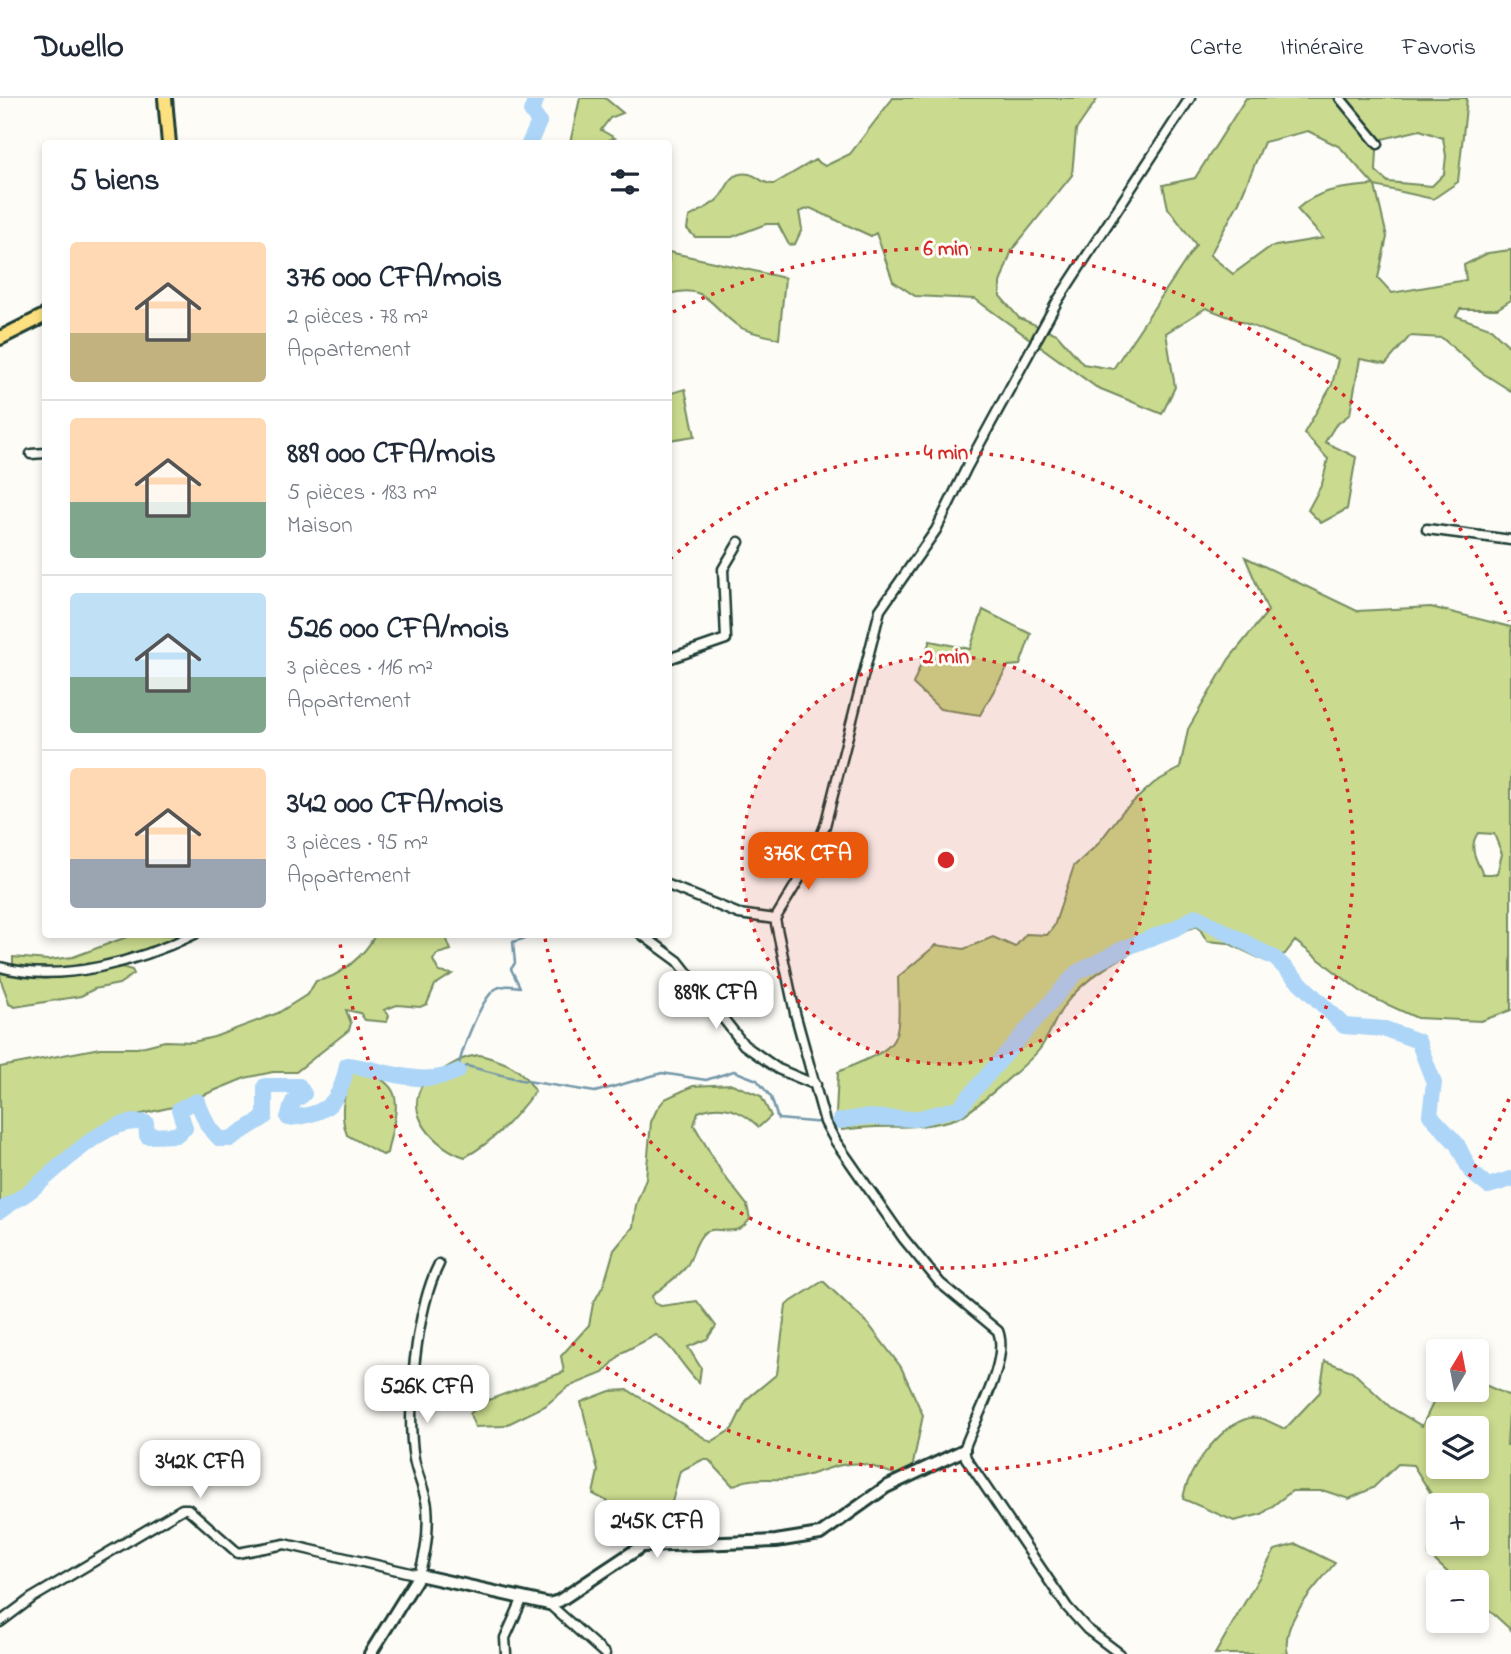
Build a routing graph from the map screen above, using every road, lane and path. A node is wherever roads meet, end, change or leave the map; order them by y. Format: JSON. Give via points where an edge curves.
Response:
{"nodes":[{"id":1,"x":165,"y":98,"type":"edge"},
{"id":2,"x":1190,"y":98,"type":"edge"},
{"id":3,"x":1340,"y":98,"type":"edge"},
{"id":4,"x":169,"y":140,"type":"edge"},
{"id":5,"x":1378,"y":144,"type":"dead end"},
{"id":6,"x":42,"y":317,"type":"edge"},
{"id":7,"x":0,"y":338,"type":"edge"},
{"id":8,"x":42,"y":453,"type":"edge"},
{"id":9,"x":31,"y":454,"type":"dead end"},
{"id":10,"x":1427,"y":529,"type":"dead end"},
{"id":11,"x":1511,"y":540,"type":"edge"},
{"id":12,"x":739,"y":542,"type":"dead end"},
{"id":13,"x":672,"y":658,"type":"edge"},
{"id":14,"x":672,"y":887,"type":"edge"},
{"id":15,"x":775,"y":919,"type":"junction"},
{"id":16,"x":185,"y":938,"type":"edge"},
{"id":17,"x":646,"y":938,"type":"edge"},
{"id":18,"x":0,"y":967,"type":"edge"},
{"id":19,"x":816,"y":1085,"type":"junction"},
{"id":20,"x":439,"y":1264,"type":"dead end"},
{"id":21,"x":964,"y":1450,"type":"junction"},
{"id":22,"x":419,"y":1575,"type":"junction"},
{"id":23,"x":522,"y":1600,"type":"junction"},
{"id":24,"x":549,"y":1604,"type":"junction"},
{"id":25,"x":0,"y":1622,"type":"edge"},
{"id":26,"x":370,"y":1654,"type":"edge"},
{"id":27,"x":506,"y":1654,"type":"edge"},
{"id":28,"x":606,"y":1654,"type":"edge"},
{"id":29,"x":1120,"y":1654,"type":"edge"}],
"edges":[{"from":1,"to":4,"type":"main road"},
{"from":2,"to":15,"type":"street","via":[[1058,300],[936,530],[880,610],[825,826],[812,859]]},
{"from":3,"to":5,"type":"street"},
{"from":6,"to":7,"type":"main road"},
{"from":8,"to":9,"type":"street"},
{"from":10,"to":11,"type":"street"},
{"from":12,"to":13,"type":"street","via":[[723,569],[726,639]]},
{"from":14,"to":15,"type":"street","via":[[739,914]]},
{"from":15,"to":19,"type":"street"},
{"from":16,"to":18,"type":"street","via":[[145,954],[74,970],[46,973]]},
{"from":17,"to":19,"type":"street","via":[[678,961],[744,1045],[778,1069]]},
{"from":19,"to":21,"type":"street","via":[[825,1122],[836,1142],[903,1238],[940,1283],[998,1331],[1002,1341],[999,1364]]},
{"from":20,"to":22,"type":"street","via":[[428,1292],[411,1395],[414,1459],[427,1505]]},
{"from":21,"to":24,"type":"street","via":[[886,1487],[820,1534],[776,1541],[642,1546]]},
{"from":21,"to":29,"type":"street","via":[[1067,1607]]},
{"from":22,"to":23,"type":"street"},
{"from":22,"to":25,"type":"street","via":[[285,1544],[238,1552],[182,1508]]},
{"from":22,"to":26,"type":"street"},
{"from":23,"to":24,"type":"street"},
{"from":23,"to":27,"type":"street","via":[[505,1638]]},
{"from":24,"to":28,"type":"street"}]}
